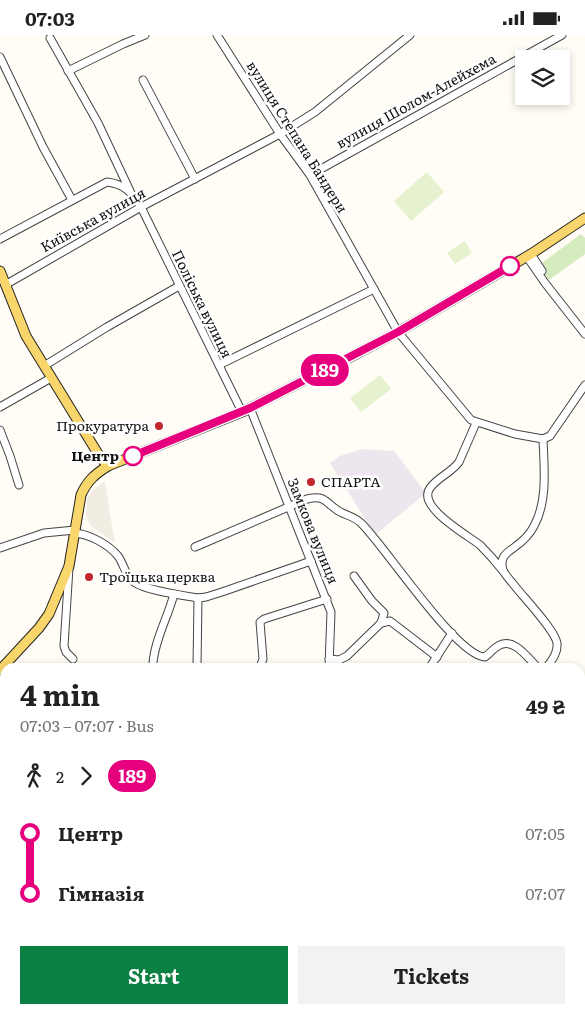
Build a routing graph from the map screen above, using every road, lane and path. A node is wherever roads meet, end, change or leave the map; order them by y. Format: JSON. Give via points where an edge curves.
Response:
{"nodes":[{"id":1,"x":145,"y":35,"type":"edge"},
{"id":2,"x":217,"y":35,"type":"edge"},
{"id":3,"x":410,"y":35,"type":"edge"},
{"id":4,"x":562,"y":35,"type":"edge"},
{"id":5,"x":50,"y":38,"type":"dead end"},
{"id":6,"x":0,"y":57,"type":"edge"},
{"id":7,"x":68,"y":71,"type":"junction"},
{"id":8,"x":143,"y":80,"type":"dead end"},
{"id":9,"x":280,"y":134,"type":"junction"},
{"id":10,"x":122,"y":174,"type":"junction"},
{"id":11,"x":310,"y":175,"type":"junction"},
{"id":12,"x":195,"y":179,"type":"junction"},
{"id":13,"x":107,"y":182,"type":"junction"},
{"id":14,"x":130,"y":191,"type":"junction"},
{"id":15,"x":72,"y":200,"type":"junction"},
{"id":16,"x":140,"y":207,"type":"junction"},
{"id":17,"x":585,"y":219,"type":"edge"},
{"id":18,"x":0,"y":239,"type":"edge"},
{"id":19,"x":529,"y":255,"type":"junction"},
{"id":20,"x":0,"y":271,"type":"edge"},
{"id":21,"x":179,"y":286,"type":"junction"},
{"id":22,"x":4,"y":288,"type":"edge"},
{"id":23,"x":374,"y":289,"type":"junction"},
{"id":24,"x":585,"y":326,"type":"edge"},
{"id":25,"x":398,"y":332,"type":"junction"},
{"id":26,"x":585,"y":334,"type":"edge"},
{"id":27,"x":219,"y":365,"type":"junction"},
{"id":28,"x":44,"y":366,"type":"junction"},
{"id":29,"x":51,"y":378,"type":"junction"},
{"id":30,"x":585,"y":385,"type":"edge"},
{"id":31,"x":0,"y":407,"type":"edge"},
{"id":32,"x":246,"y":410,"type":"junction"},
{"id":33,"x":476,"y":423,"type":"junction"},
{"id":34,"x":0,"y":430,"type":"edge"},
{"id":35,"x":543,"y":439,"type":"junction"},
{"id":36,"x":108,"y":466,"type":"junction"},
{"id":37,"x":19,"y":485,"type":"dead end"},
{"id":38,"x":290,"y":507,"type":"junction"},
{"id":39,"x":75,"y":531,"type":"junction"},
{"id":40,"x":195,"y":547,"type":"dead end"},
{"id":41,"x":0,"y":548,"type":"edge"},
{"id":42,"x":505,"y":553,"type":"junction"},
{"id":43,"x":490,"y":556,"type":"junction"},
{"id":44,"x":311,"y":561,"type":"junction"},
{"id":45,"x":69,"y":566,"type":"junction"},
{"id":46,"x":504,"y":571,"type":"junction"},
{"id":47,"x":354,"y":575,"type":"dead end"},
{"id":48,"x":174,"y":594,"type":"junction"},
{"id":49,"x":198,"y":598,"type":"junction"},
{"id":50,"x":327,"y":599,"type":"junction"},
{"id":51,"x":384,"y":613,"type":"junction"},
{"id":52,"x":381,"y":623,"type":"junction"},
{"id":53,"x":394,"y":624,"type":"junction"},
{"id":54,"x":452,"y":633,"type":"junction"},
{"id":55,"x":436,"y":657,"type":"junction"},
{"id":56,"x":73,"y":659,"type":"dead end"},
{"id":57,"x":329,"y":659,"type":"junction"},
{"id":58,"x":6,"y":663,"type":"edge"},
{"id":59,"x":153,"y":663,"type":"dead end"},
{"id":60,"x":197,"y":663,"type":"edge"},
{"id":61,"x":261,"y":663,"type":"edge"},
{"id":62,"x":329,"y":663,"type":"edge"},
{"id":63,"x":337,"y":663,"type":"edge"},
{"id":64,"x":340,"y":663,"type":"edge"},
{"id":65,"x":434,"y":663,"type":"edge"},
{"id":66,"x":533,"y":663,"type":"edge"},
{"id":67,"x":550,"y":663,"type":"edge"}],
"edges":[{"from":1,"to":7,"type":"street"},
{"from":2,"to":9,"type":"street","name":"вулиця Степана Бандери"},
{"from":3,"to":9,"type":"street","name":"Київська вулиця","via":[[315,112]]},
{"from":4,"to":11,"type":"street","name":"вулиця Шолом-Алейхема"},
{"from":5,"to":7,"type":"street"},
{"from":6,"to":15,"type":"street"},
{"from":7,"to":10,"type":"street"},
{"from":8,"to":12,"type":"street"},
{"from":9,"to":11,"type":"street","name":"вулиця Степана Бандери"},
{"from":9,"to":12,"type":"street","name":"Київська вулиця"},
{"from":10,"to":13,"type":"street"},
{"from":10,"to":14,"type":"street"},
{"from":11,"to":23,"type":"street","name":"вулиця Степана Бандери"},
{"from":12,"to":16,"type":"street","name":"Київська вулиця"},
{"from":13,"to":14,"type":"street"},
{"from":13,"to":15,"type":"street"},
{"from":14,"to":16,"type":"street","name":"Поліська вулиця"},
{"from":15,"to":18,"type":"street"},
{"from":16,"to":21,"type":"street","name":"Поліська вулиця"},
{"from":16,"to":22,"type":"street","name":"Київська вулиця"},
{"from":17,"to":19,"type":"main road"},
{"from":19,"to":24,"type":"street"},
{"from":19,"to":25,"type":"main road"},
{"from":19,"to":26,"type":"street","via":[[545,283]]},
{"from":20,"to":22,"type":"main road"},
{"from":21,"to":27,"type":"street","name":"Поліська вулиця"},
{"from":21,"to":28,"type":"street"},
{"from":22,"to":28,"type":"main road"},
{"from":23,"to":25,"type":"street","name":"вулиця Степана Бандери"},
{"from":23,"to":27,"type":"street"},
{"from":25,"to":32,"type":"main road"},
{"from":25,"to":33,"type":"street","name":"вулиця Степана Бандери","via":[[462,412]]},
{"from":27,"to":32,"type":"street","name":"Поліська вулиця"},
{"from":28,"to":29,"type":"main road"},
{"from":29,"to":31,"type":"street"},
{"from":29,"to":36,"type":"main road"},
{"from":30,"to":35,"type":"street","via":[[550,436]]},
{"from":32,"to":36,"type":"main road"},
{"from":32,"to":38,"type":"street","name":"Замкова вулиця"},
{"from":33,"to":35,"type":"street"},
{"from":33,"to":43,"type":"street","via":[[455,467],[430,488],[428,494],[446,522],[467,535]]},
{"from":34,"to":37,"type":"street"},
{"from":35,"to":42,"type":"street","via":[[544,477],[538,518],[529,534]]},
{"from":36,"to":39,"type":"main road","via":[[84,487]]},
{"from":38,"to":40,"type":"street"},
{"from":38,"to":44,"type":"street","name":"Замкова вулиця"},
{"from":38,"to":54,"type":"street","via":[[318,497],[342,514],[359,521]]},
{"from":39,"to":41,"type":"street","via":[[44,533]]},
{"from":39,"to":45,"type":"main road"},
{"from":39,"to":48,"type":"street","via":[[106,545],[118,556],[133,581]]},
{"from":42,"to":43,"type":"street"},
{"from":42,"to":46,"type":"street"},
{"from":43,"to":46,"type":"street"},
{"from":44,"to":49,"type":"street"},
{"from":44,"to":50,"type":"street","name":"Замкова вулиця"},
{"from":45,"to":56,"type":"street","via":[[64,646]]},
{"from":45,"to":58,"type":"main road","via":[[49,614]]},
{"from":46,"to":67,"type":"street","via":[[552,631],[557,650]]},
{"from":47,"to":51,"type":"street"},
{"from":48,"to":49,"type":"street"},
{"from":48,"to":59,"type":"street","via":[[154,648]]},
{"from":49,"to":60,"type":"street"},
{"from":50,"to":57,"type":"street","name":"Замкова вулиця","via":[[332,612]]},
{"from":50,"to":61,"type":"street","via":[[260,622]]},
{"from":51,"to":52,"type":"street"},
{"from":51,"to":53,"type":"street"},
{"from":52,"to":53,"type":"street","via":[[390,621]]},
{"from":52,"to":64,"type":"street"},
{"from":53,"to":55,"type":"street"},
{"from":54,"to":55,"type":"street"},
{"from":54,"to":66,"type":"street","via":[[479,657],[485,657],[505,643],[511,644]]},
{"from":55,"to":65,"type":"street"},
{"from":57,"to":62,"type":"street","name":"Замкова вулиця"},
{"from":57,"to":63,"type":"street"}]}
